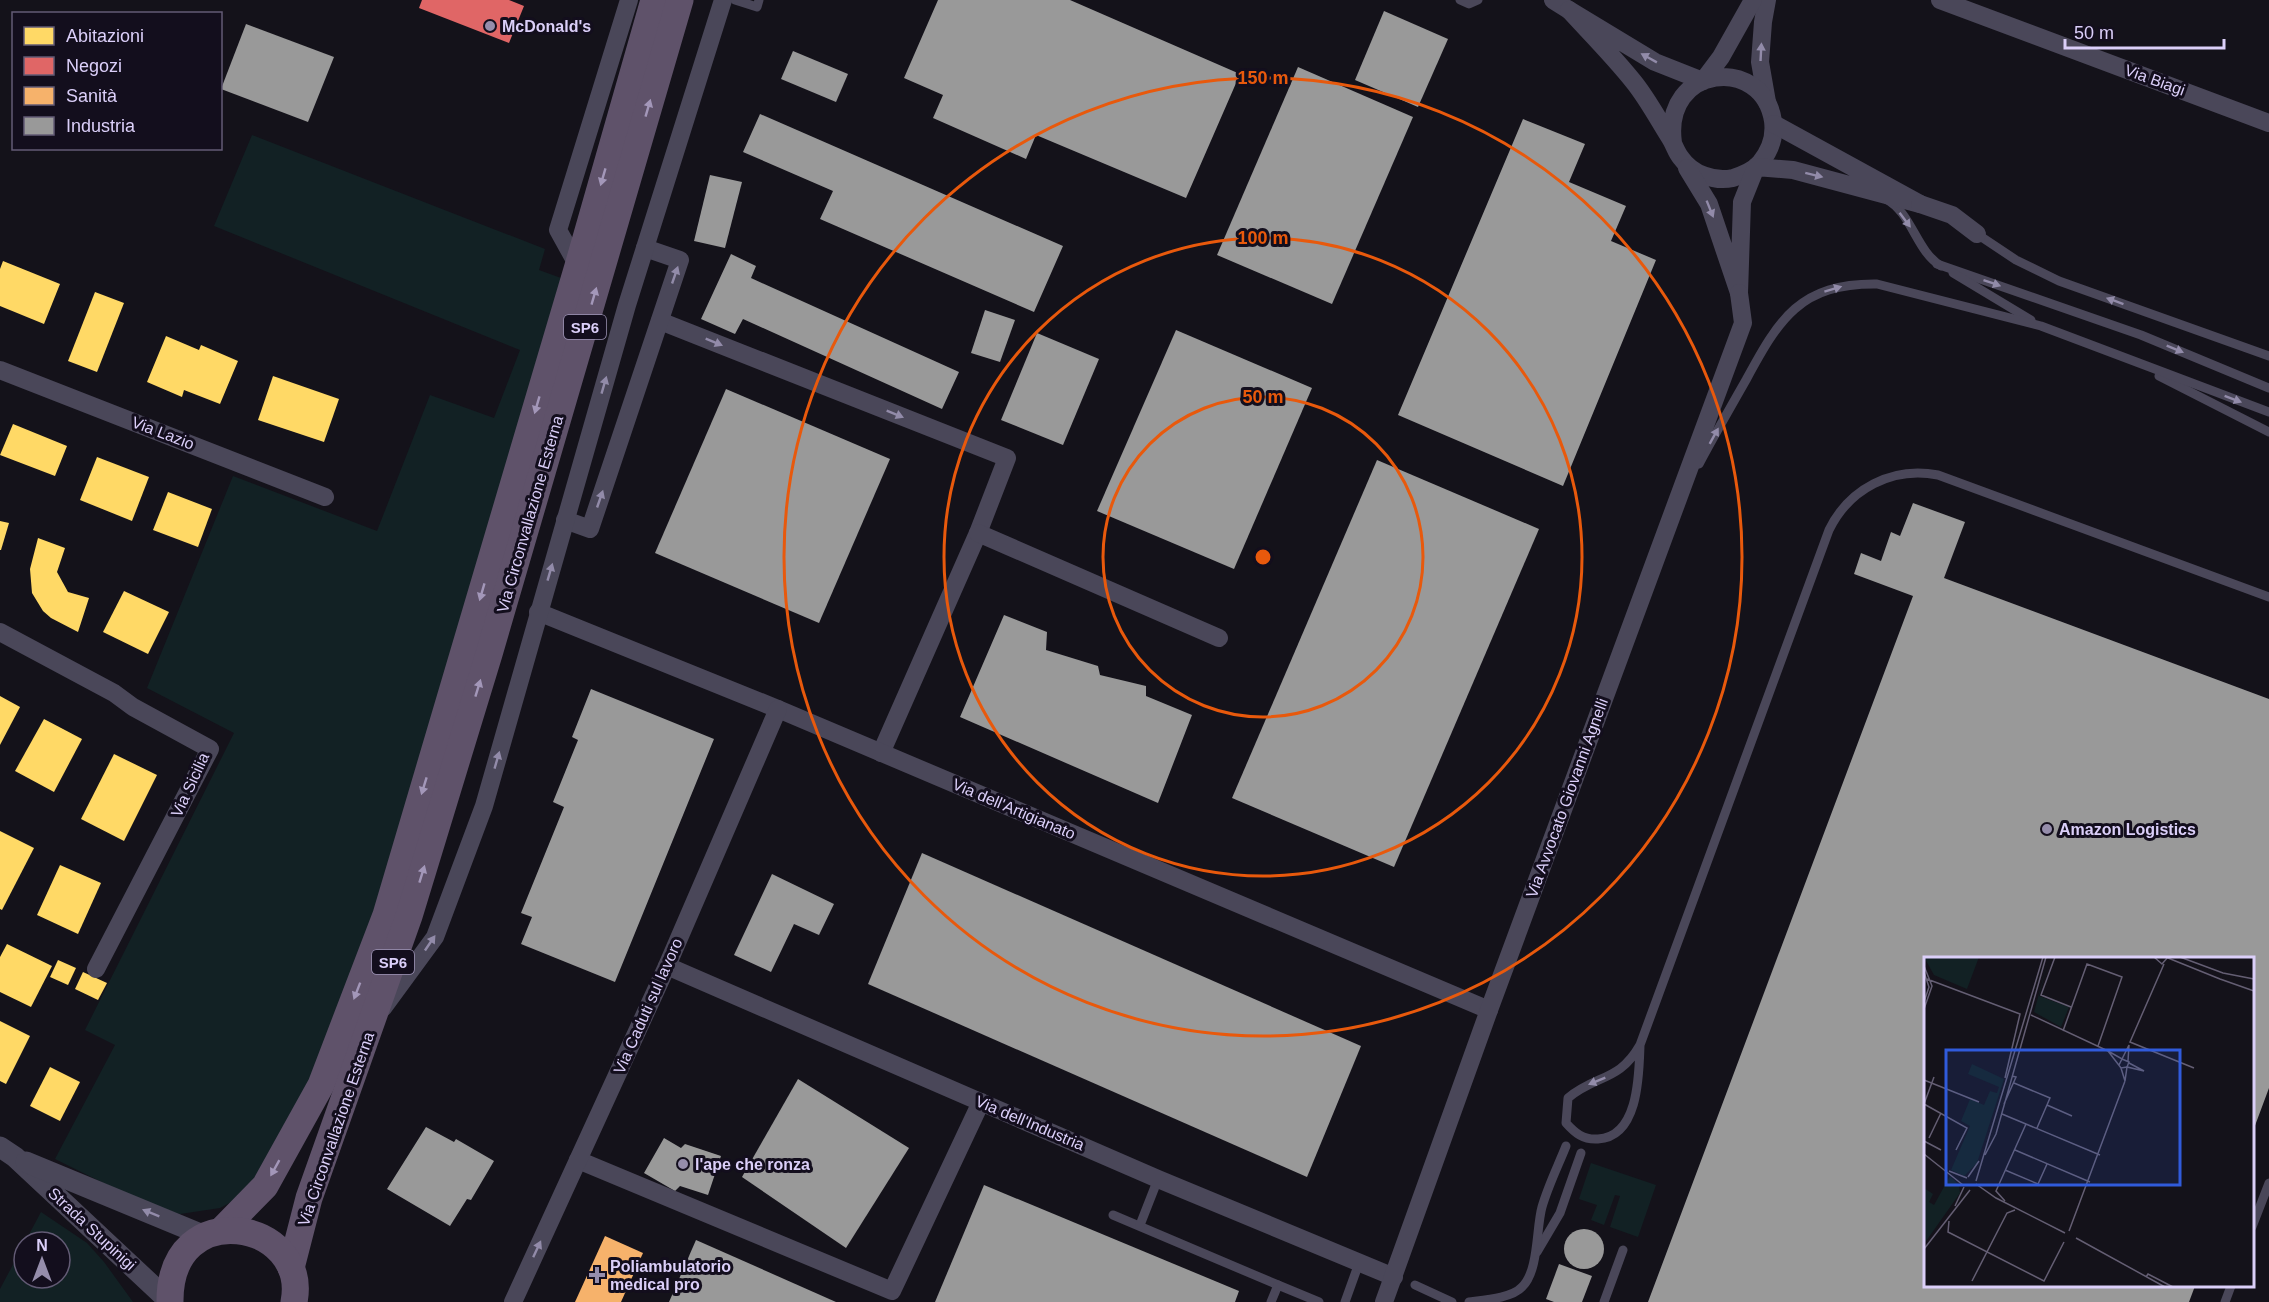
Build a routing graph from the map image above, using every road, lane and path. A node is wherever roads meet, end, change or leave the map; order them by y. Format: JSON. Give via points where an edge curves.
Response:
{"nodes":[{"id":1,"x":629,"y":0,"type":"edge"},
{"id":2,"x":654,"y":0,"type":"edge"},
{"id":3,"x":680,"y":0,"type":"edge"},
{"id":4,"x":723,"y":0,"type":"edge"},
{"id":5,"x":735,"y":0,"type":"edge"},
{"id":6,"x":759,"y":0,"type":"edge"},
{"id":7,"x":1460,"y":0,"type":"edge"},
{"id":8,"x":1478,"y":0,"type":"edge"},
{"id":9,"x":1553,"y":0,"type":"edge"},
{"id":10,"x":1754,"y":0,"type":"edge"},
{"id":11,"x":1767,"y":0,"type":"edge"},
{"id":12,"x":1940,"y":0,"type":"edge"},
{"id":13,"x":1569,"y":10,"type":"junction"},
{"id":14,"x":1703,"y":81,"type":"junction"},
{"id":15,"x":1768,"y":104,"type":"junction"},
{"id":16,"x":2269,"y":123,"type":"edge"},
{"id":17,"x":1774,"y":124,"type":"junction"},
{"id":18,"x":1677,"y":150,"type":"junction"},
{"id":19,"x":1756,"y":167,"type":"junction"},
{"id":20,"x":1863,"y":188,"type":"junction"},
{"id":21,"x":1920,"y":204,"type":"junction"},
{"id":22,"x":1977,"y":234,"type":"joint"},
{"id":23,"x":645,"y":248,"type":"junction"},
{"id":24,"x":1937,"y":264,"type":"junction"},
{"id":25,"x":578,"y":266,"type":"junction"},
{"id":26,"x":1739,"y":293,"type":"junction"},
{"id":27,"x":660,"y":321,"type":"junction"},
{"id":28,"x":2041,"y":326,"type":"junction"},
{"id":29,"x":2117,"y":355,"type":"junction"},
{"id":30,"x":2269,"y":356,"type":"edge"},
{"id":31,"x":0,"y":370,"type":"edge"},
{"id":32,"x":2269,"y":388,"type":"edge"},
{"id":33,"x":2269,"y":412,"type":"edge"},
{"id":34,"x":2269,"y":432,"type":"edge"},
{"id":35,"x":325,"y":497,"type":"dead end"},
{"id":36,"x":1676,"y":506,"type":"junction"},
{"id":37,"x":565,"y":520,"type":"junction"},
{"id":38,"x":978,"y":533,"type":"junction"},
{"id":39,"x":2269,"y":597,"type":"edge"},
{"id":40,"x":538,"y":612,"type":"junction"},
{"id":41,"x":0,"y":632,"type":"edge"},
{"id":42,"x":1220,"y":638,"type":"dead end"},
{"id":43,"x":778,"y":709,"type":"junction"},
{"id":44,"x":881,"y":753,"type":"junction"},
{"id":45,"x":667,"y":966,"type":"junction"},
{"id":46,"x":96,"y":969,"type":"dead end"},
{"id":47,"x":1489,"y":1010,"type":"junction"},
{"id":48,"x":372,"y":1024,"type":"junction"},
{"id":49,"x":1640,"y":1045,"type":"junction"},
{"id":50,"x":981,"y":1102,"type":"junction"},
{"id":51,"x":1566,"y":1146,"type":"dead end"},
{"id":52,"x":7,"y":1152,"type":"edge"},
{"id":53,"x":1581,"y":1154,"type":"dead end"},
{"id":54,"x":578,"y":1160,"type":"junction"},
{"id":55,"x":1158,"y":1179,"type":"junction"},
{"id":56,"x":2269,"y":1182,"type":"edge"},
{"id":57,"x":1113,"y":1215,"type":"dead end"},
{"id":58,"x":2254,"y":1224,"type":"edge"},
{"id":59,"x":1140,"y":1225,"type":"junction"},
{"id":60,"x":213,"y":1233,"type":"junction"},
{"id":61,"x":1623,"y":1250,"type":"dead end"},
{"id":62,"x":1534,"y":1257,"type":"junction"},
{"id":63,"x":1359,"y":1263,"type":"junction"},
{"id":64,"x":291,"y":1268,"type":"junction"},
{"id":65,"x":1394,"y":1277,"type":"junction"},
{"id":66,"x":1278,"y":1285,"type":"junction"},
{"id":67,"x":1415,"y":1285,"type":"dead end"},
{"id":68,"x":2231,"y":1287,"type":"edge"},
{"id":69,"x":1436,"y":1295,"type":"junction"},
{"id":70,"x":297,"y":1300,"type":"edge"},
{"id":71,"x":170,"y":1302,"type":"edge"},
{"id":72,"x":513,"y":1302,"type":"edge"},
{"id":73,"x":1271,"y":1302,"type":"edge"},
{"id":74,"x":1319,"y":1302,"type":"edge"},
{"id":75,"x":1345,"y":1302,"type":"edge"},
{"id":76,"x":1383,"y":1302,"type":"edge"},
{"id":77,"x":1452,"y":1302,"type":"edge"},
{"id":78,"x":1469,"y":1302,"type":"edge"},
{"id":79,"x":1604,"y":1302,"type":"edge"},
{"id":80,"x":2225,"y":1302,"type":"edge"}],
"edges":[{"from":1,"to":25,"type":"street","via":[[558,230]]},
{"from":2,"to":25,"type":"main road","name":"Via Circonvallazione Esterna","number":"SP6","one_way":true},
{"from":48,"to":3,"type":"main road","name":"Via Circonvallazione Esterna","number":"SP6","one_way":true,"via":[[485,665]]},
{"from":4,"to":23,"type":"street","name":"Via Circonvallazione Esterna"},
{"from":5,"to":6,"type":"lane","via":[[757,7]]},
{"from":7,"to":8,"type":"lane","via":[[1469,4]]},
{"from":9,"to":13,"type":"street"},
{"from":10,"to":14,"type":"street"},
{"from":15,"to":11,"type":"street","one_way":true,"via":[[1760,62]]},
{"from":12,"to":16,"type":"street","name":"Via Biagi"},
{"from":14,"to":13,"type":"street","one_way":true,"via":[[1655,62]]},
{"from":13,"to":18,"type":"street","via":[[1634,81]]},
{"from":14,"to":15,"type":"street","via":[[1728,77],[1740,80]]},
{"from":14,"to":18,"type":"street","via":[[1690,88],[1673,113],[1671,128]]},
{"from":15,"to":17,"type":"street"},
{"from":17,"to":19,"type":"street","via":[[1770,147]]},
{"from":17,"to":21,"type":"street"},
{"from":18,"to":19,"type":"street","via":[[1693,170],[1708,177],[1725,180]]},
{"from":18,"to":26,"type":"street","one_way":true,"via":[[1709,204]]},
{"from":19,"to":20,"type":"street","one_way":true,"via":[[1793,170]]},
{"from":19,"to":26,"type":"street","via":[[1742,202]]},
{"from":20,"to":21,"type":"street"},
{"from":20,"to":24,"type":"lane","one_way":true,"via":[[1890,201]]},
{"from":21,"to":22,"type":"street","via":[[1953,215]]},
{"from":30,"to":22,"type":"lane","one_way":true,"via":[[2059,281],[2016,260]]},
{"from":27,"to":23,"type":"street","one_way":true,"via":[[680,260]]},
{"from":37,"to":23,"type":"street","name":"Via Circonvallazione Esterna","one_way":true},
{"from":24,"to":28,"type":"lane"},
{"from":24,"to":32,"type":"lane","one_way":true,"via":[[2141,335]]},
{"from":25,"to":60,"type":"main road","name":"Via Circonvallazione Esterna","number":"SP6","one_way":true,"via":[[386,915],[321,1085],[265,1186]]},
{"from":26,"to":36,"type":"street","name":"Via Avvocato Giovanni Agnelli","via":[[1743,323]]},
{"from":37,"to":27,"type":"street","one_way":true,"via":[[590,529]]},
{"from":27,"to":38,"type":"street","one_way":true,"via":[[1007,458]]},
{"from":28,"to":29,"type":"lane"},
{"from":36,"to":28,"type":"lane","one_way":true,"via":[[1770,335],[1789,313],[1813,296],[1853,284],[1877,285]]},
{"from":29,"to":33,"type":"lane","one_way":true},
{"from":29,"to":34,"type":"lane"},
{"from":31,"to":35,"type":"street","name":"Via Lazio"},
{"from":36,"to":47,"type":"street","name":"Via Avvocato Giovanni Agnelli"},
{"from":40,"to":37,"type":"street","name":"Via Circonvallazione Esterna","one_way":true},
{"from":38,"to":42,"type":"street"},
{"from":38,"to":44,"type":"street"},
{"from":39,"to":49,"type":"lane","via":[[1938,474],[1905,473],[1864,488],[1841,510],[1829,530]]},
{"from":40,"to":43,"type":"street","name":"Via dell'Artigianato"},
{"from":48,"to":40,"type":"street","name":"Via Circonvallazione Esterna","one_way":true,"via":[[435,937],[484,806]]},
{"from":41,"to":46,"type":"street","name":"Via Sicilia","via":[[210,749]]},
{"from":43,"to":44,"type":"street","name":"Via dell'Artigianato"},
{"from":43,"to":45,"type":"street","name":"Via Caduti sul lavoro"},
{"from":44,"to":47,"type":"street","name":"Via dell'Artigianato"},
{"from":45,"to":50,"type":"street","name":"Via dell'Industria"},
{"from":45,"to":54,"type":"street","name":"Via Caduti sul lavoro"},
{"from":47,"to":65,"type":"street","name":"Via Avvocato Giovanni Agnelli"},
{"from":48,"to":64,"type":"main road","name":"Via Circonvallazione Esterna","number":"SP6","via":[[309,1198]]},
{"from":49,"to":49,"type":"lane","one_way":true,"via":[[1617,1073],[1568,1098],[1566,1123],[1574,1132],[1599,1139],[1613,1135],[1623,1126],[1638,1080]]},
{"from":50,"to":54,"type":"street","via":[[892,1291]]},
{"from":50,"to":55,"type":"street","name":"Via dell'Industria"},
{"from":51,"to":62,"type":"lane","via":[[1542,1207]]},
{"from":60,"to":52,"type":"street","name":"Strada Stupinigi","one_way":true},
{"from":52,"to":71,"type":"street","name":"Strada Stupinigi"},
{"from":53,"to":62,"type":"lane","via":[[1560,1213]]},
{"from":72,"to":54,"type":"street","name":"Via Caduti sul lavoro","one_way":true},
{"from":55,"to":59,"type":"lane"},
{"from":55,"to":63,"type":"street","name":"Via dell'Industria"},
{"from":56,"to":58,"type":"lane"},
{"from":57,"to":59,"type":"lane"},
{"from":59,"to":66,"type":"lane"},
{"from":60,"to":64,"type":"main road","via":[[243,1230],[263,1237]]},
{"from":60,"to":71,"type":"main road","name":"Via Circonvallazione Esterna","number":"SP6","via":[[188,1247],[176,1263],[170,1282]]},
{"from":61,"to":79,"type":"lane"},
{"from":62,"to":78,"type":"lane","via":[[1522,1287],[1499,1298]]},
{"from":63,"to":65,"type":"street","name":"Via dell'Industria"},
{"from":63,"to":75,"type":"lane"},
{"from":64,"to":70,"type":"main road","name":"Via Circonvallazione Esterna","number":"SP6"},
{"from":65,"to":76,"type":"street","name":"Via Avvocato Giovanni Agnelli"},
{"from":66,"to":73,"type":"lane"},
{"from":66,"to":74,"type":"lane"},
{"from":67,"to":69,"type":"lane"},
{"from":68,"to":80,"type":"lane"},
{"from":69,"to":77,"type":"lane"},
{"from":69,"to":78,"type":"lane"}]}
